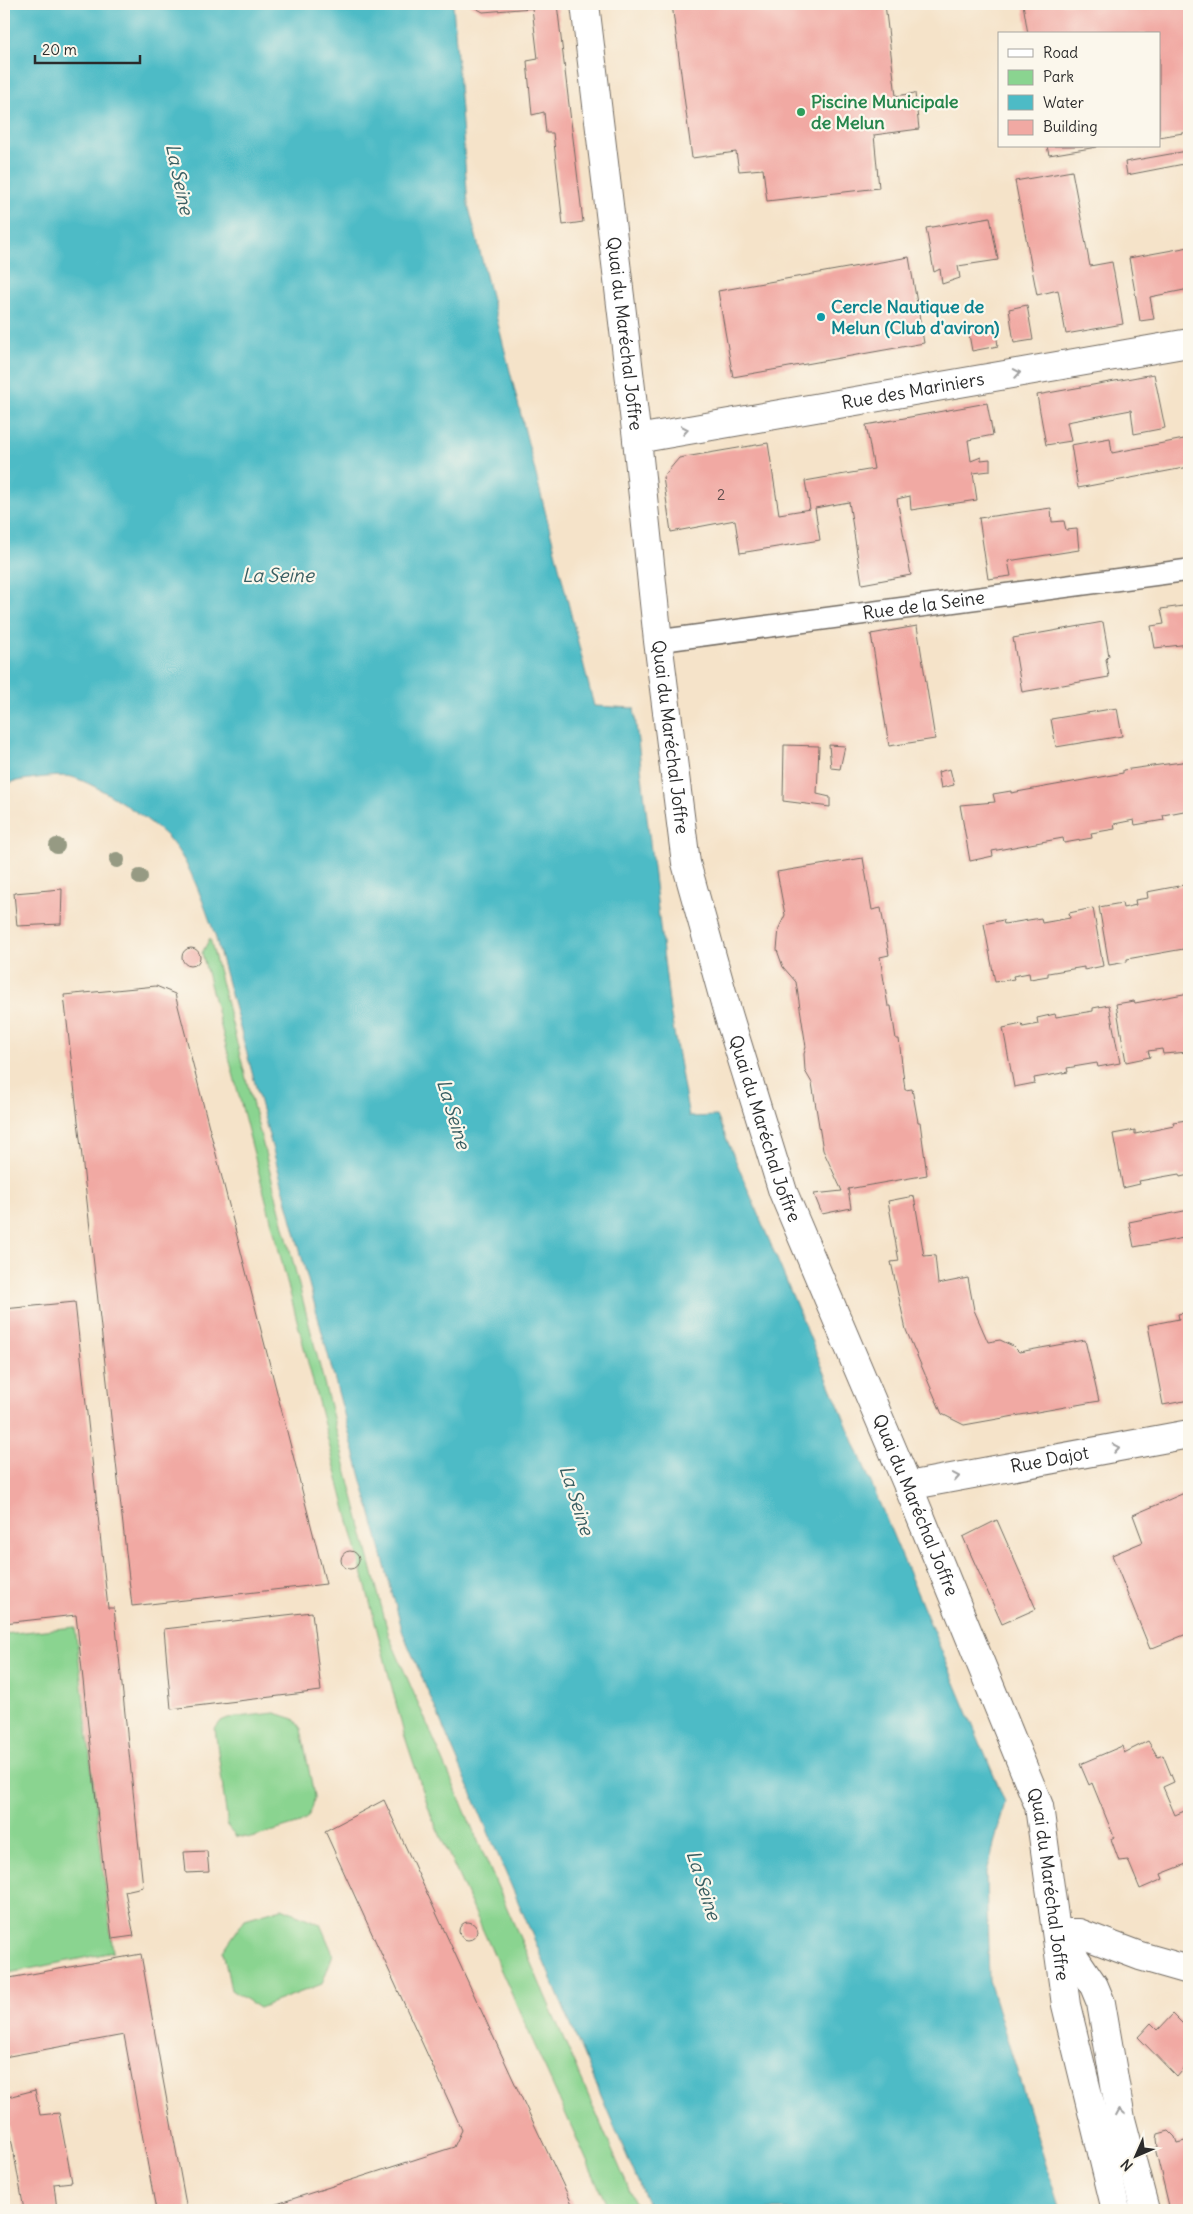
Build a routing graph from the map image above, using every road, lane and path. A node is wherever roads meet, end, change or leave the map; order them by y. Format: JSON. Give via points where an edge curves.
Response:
{"nodes":[{"id":1,"x":585,"y":4,"type":"edge"},
{"id":2,"x":1189,"y":343,"type":"edge"},
{"id":3,"x":637,"y":439,"type":"junction"},
{"id":4,"x":1189,"y":570,"type":"edge"},
{"id":5,"x":658,"y":641,"type":"junction"},
{"id":6,"x":1189,"y":1434,"type":"edge"},
{"id":7,"x":908,"y":1486,"type":"junction"},
{"id":8,"x":1058,"y":1933,"type":"junction"},
{"id":9,"x":1189,"y":1970,"type":"edge"},
{"id":10,"x":1116,"y":2210,"type":"edge"},
{"id":11,"x":1144,"y":2210,"type":"edge"}],
"edges":[{"from":1,"to":3,"type":"street","name":"Quai du Maréchal Joffre"},
{"from":3,"to":2,"type":"street","name":"Rue des Mariniers","one_way":true},
{"from":3,"to":5,"type":"street","name":"Quai du Maréchal Joffre"},
{"from":4,"to":5,"type":"lane","name":"Rue de la Seine"},
{"from":5,"to":7,"type":"street","name":"Quai du Maréchal Joffre","via":[[686,863],[728,1014],[783,1192]]},
{"from":7,"to":6,"type":"street","name":"Rue Dajot","one_way":true},
{"from":7,"to":8,"type":"street","name":"Quai du Maréchal Joffre","via":[[1039,1806]]},
{"from":8,"to":9,"type":"street","via":[[1079,1934]]},
{"from":8,"to":10,"type":"street","name":"Quai du Maréchal Joffre","via":[[1066,2005]]},
{"from":11,"to":8,"type":"street","one_way":true,"via":[[1121,2119],[1101,2003],[1094,1986]]}]}
